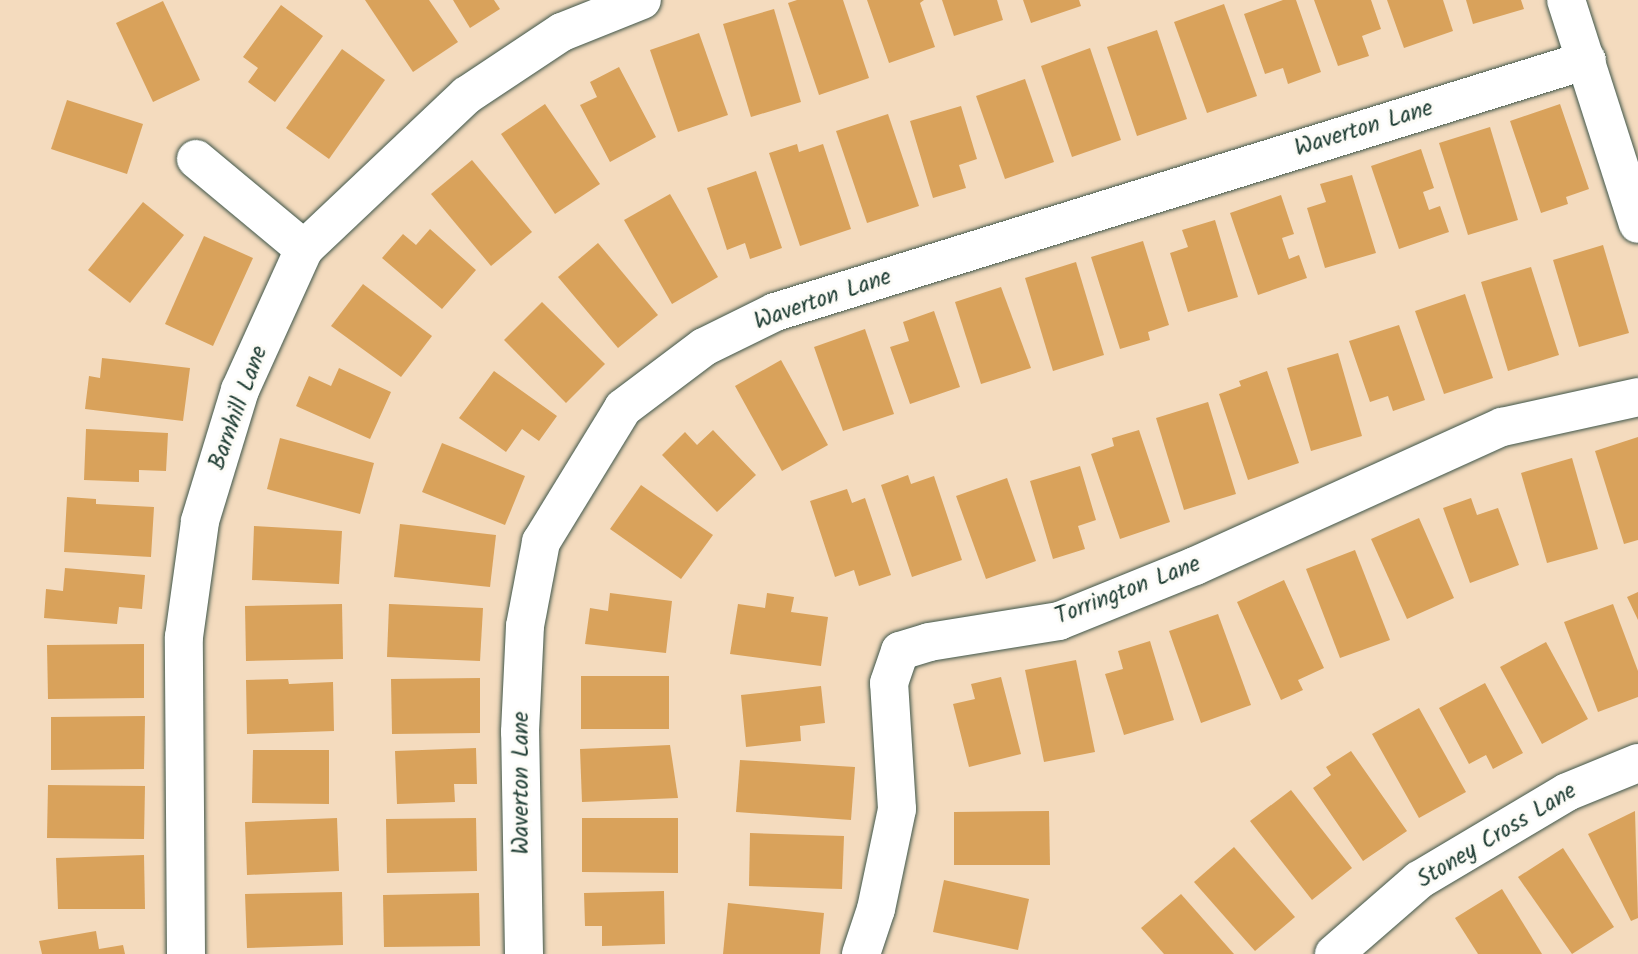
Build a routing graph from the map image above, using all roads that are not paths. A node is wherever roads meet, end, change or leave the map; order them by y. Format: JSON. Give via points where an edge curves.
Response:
{"nodes":[{"id":1,"x":642,"y":0,"type":"edge"},
{"id":2,"x":1566,"y":0,"type":"edge"},
{"id":3,"x":1587,"y":60,"type":"junction"},
{"id":4,"x":196,"y":159,"type":"dead end"},
{"id":5,"x":1638,"y":225,"type":"edge"},
{"id":6,"x":304,"y":249,"type":"junction"},
{"id":7,"x":1638,"y":397,"type":"edge"},
{"id":8,"x":1638,"y":763,"type":"edge"},
{"id":9,"x":186,"y":954,"type":"edge"},
{"id":10,"x":524,"y":954,"type":"edge"},
{"id":11,"x":861,"y":954,"type":"edge"},
{"id":12,"x":1334,"y":954,"type":"edge"}],
"edges":[{"from":1,"to":6,"type":"street","name":"Barnhill Lane","via":[[562,32],[467,94]]},
{"from":2,"to":3,"type":"street"},
{"from":3,"to":5,"type":"street"},
{"from":3,"to":10,"type":"street","name":"Waverton Lane","via":[[775,312],[704,347],[623,408],[541,542],[525,626],[520,732]]},
{"from":4,"to":6,"type":"street"},
{"from":6,"to":9,"type":"street","name":"Barnhill Lane","via":[[240,390],[200,521],[184,637]]},
{"from":7,"to":11,"type":"street","name":"Torrington Lane","via":[[1502,427],[1195,566],[1059,621],[900,651],[889,683],[888,705],[897,809],[876,909]]},
{"from":8,"to":12,"type":"street","name":"Stoney Cross Lane","via":[[1567,792],[1419,880]]}]}
